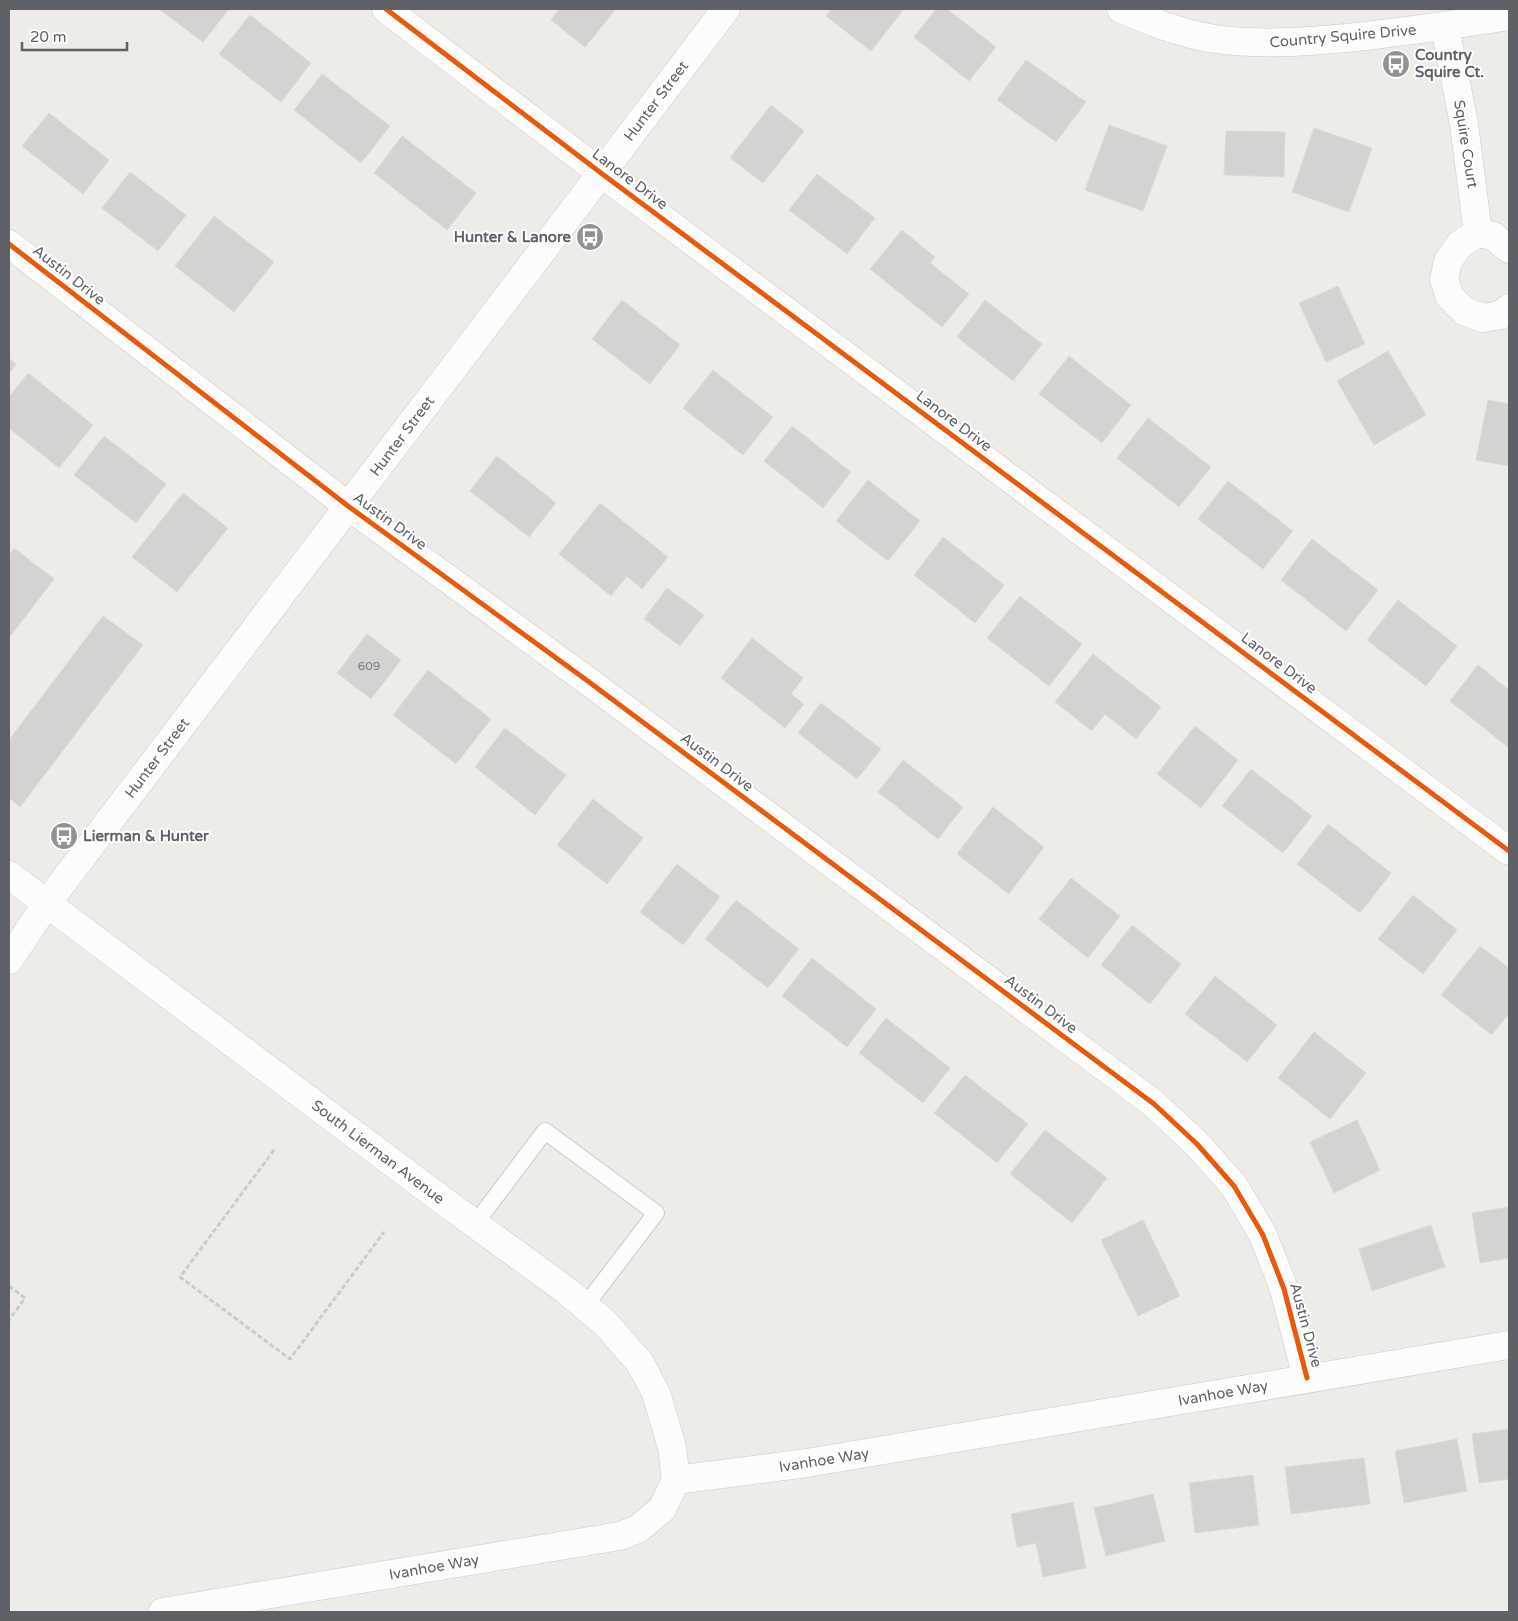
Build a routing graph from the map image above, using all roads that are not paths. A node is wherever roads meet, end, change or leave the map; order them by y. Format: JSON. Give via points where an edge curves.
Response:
{"nodes":[{"id":1,"x":386,"y":9,"type":"edge"},
{"id":2,"x":726,"y":9,"type":"edge"},
{"id":3,"x":1121,"y":9,"type":"edge"},
{"id":4,"x":1509,"y":16,"type":"edge"},
{"id":5,"x":1445,"y":27,"type":"junction"},
{"id":6,"x":601,"y":173,"type":"junction"},
{"id":7,"x":1478,"y":233,"type":"junction"},
{"id":8,"x":9,"y":244,"type":"edge"},
{"id":9,"x":1509,"y":248,"type":"edge"},
{"id":10,"x":1509,"y":308,"type":"edge"},
{"id":11,"x":348,"y":506,"type":"junction"},
{"id":12,"x":1509,"y":850,"type":"edge"},
{"id":13,"x":9,"y":875,"type":"edge"},
{"id":14,"x":47,"y":903,"type":"junction"},
{"id":15,"x":9,"y":960,"type":"edge"},
{"id":16,"x":475,"y":1224,"type":"junction"},
{"id":17,"x":585,"y":1306,"type":"junction"},
{"id":18,"x":1509,"y":1345,"type":"edge"},
{"id":19,"x":1308,"y":1378,"type":"junction"},
{"id":20,"x":676,"y":1480,"type":"junction"},
{"id":21,"x":163,"y":1612,"type":"edge"}],
"edges":[{"from":1,"to":6,"type":"street","name":"Lanore Drive"},
{"from":2,"to":6,"type":"street","name":"Hunter Street"},
{"from":3,"to":5,"type":"street","name":"Country Squire Drive","via":[[1168,28],[1214,39],[1262,44]]},
{"from":4,"to":5,"type":"street","name":"Country Squire Drive"},
{"from":5,"to":7,"type":"street","name":"Squire Court","via":[[1464,124]]},
{"from":6,"to":11,"type":"street","name":"Hunter Street"},
{"from":6,"to":12,"type":"street","name":"Lanore Drive"},
{"from":7,"to":9,"type":"street","via":[[1493,236]]},
{"from":7,"to":10,"type":"street","via":[[1460,244],[1448,260],[1444,279],[1450,297],[1464,311],[1483,318],[1501,315]]},
{"from":8,"to":11,"type":"street","name":"Austin Drive"},
{"from":11,"to":14,"type":"street","name":"Hunter Street"},
{"from":11,"to":19,"type":"street","name":"Austin Drive","via":[[585,678],[1154,1104],[1197,1144],[1234,1186],[1263,1235],[1284,1288]]},
{"from":13,"to":14,"type":"street","name":"South Lierman Avenue"},
{"from":14,"to":15,"type":"street","name":"Hunter Street"},
{"from":14,"to":16,"type":"street","name":"South Lierman Avenue"},
{"from":16,"to":17,"type":"street","name":"South Lierman Avenue"},
{"from":16,"to":17,"type":"lane","via":[[545,1131],[648,1207],[656,1213]]},
{"from":17,"to":20,"type":"street","name":"South Lierman Avenue","via":[[606,1324],[640,1363],[656,1393],[672,1447]]},
{"from":18,"to":19,"type":"street","name":"Ivanhoe Way"},
{"from":19,"to":20,"type":"street","name":"Ivanhoe Way","via":[[807,1464]]},
{"from":20,"to":21,"type":"street","name":"Ivanhoe Way","via":[[662,1509],[638,1530],[620,1536]]}]}
